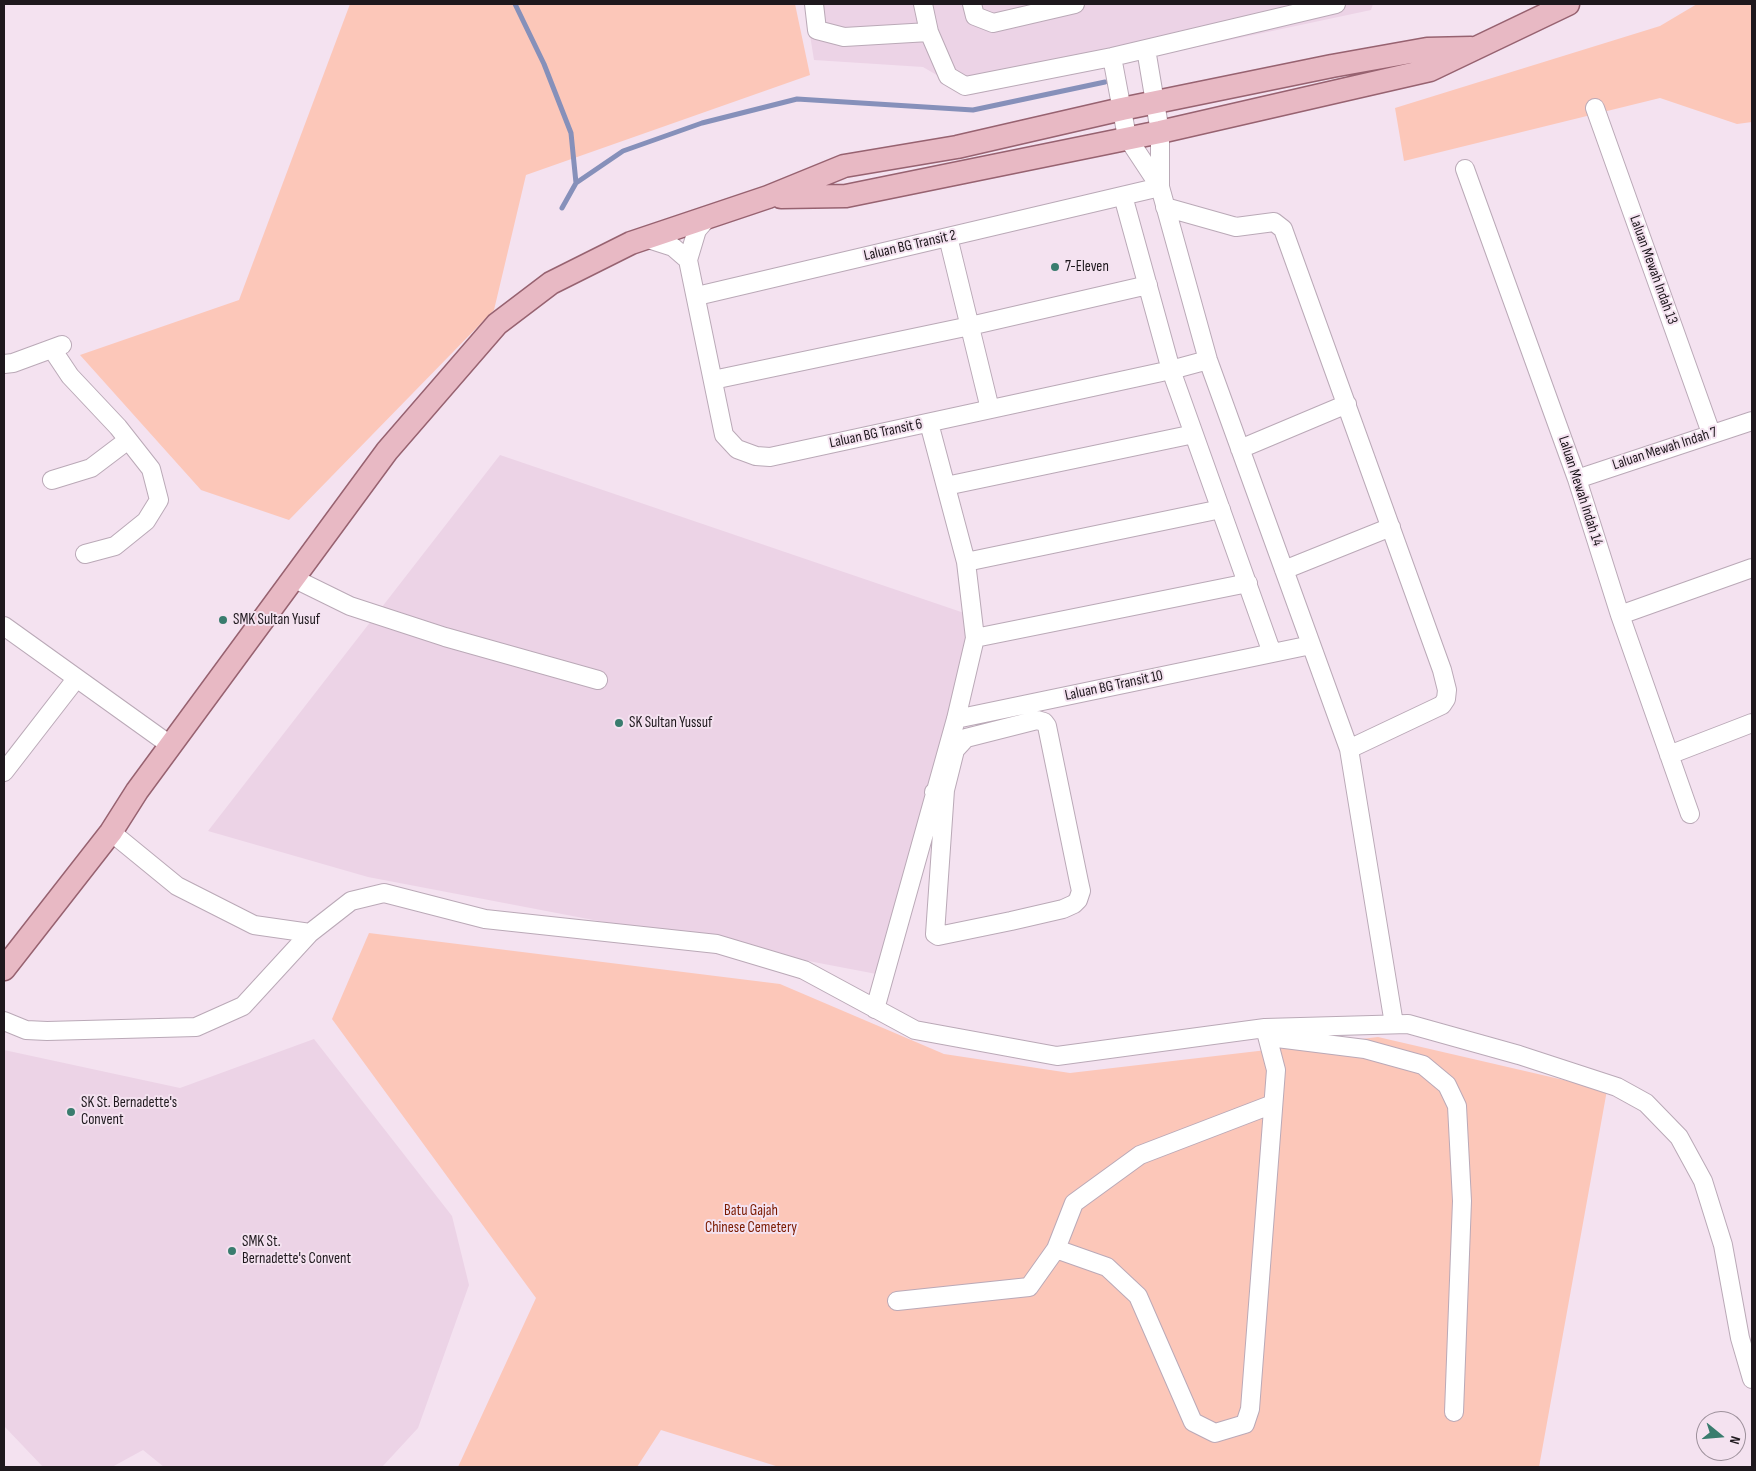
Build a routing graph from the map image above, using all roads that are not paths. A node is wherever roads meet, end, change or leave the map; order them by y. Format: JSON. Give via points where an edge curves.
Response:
{"nodes":[{"id":1,"x":814,"y":4,"type":"edge"},
{"id":2,"x":923,"y":4,"type":"edge"},
{"id":3,"x":972,"y":4,"type":"edge"},
{"id":4,"x":1336,"y":4,"type":"edge"},
{"id":5,"x":1568,"y":4,"type":"edge"},
{"id":6,"x":1066,"y":5,"type":"edge"},
{"id":7,"x":1312,"y":6,"type":"edge"},
{"id":8,"x":929,"y":32,"type":"junction"},
{"id":9,"x":1471,"y":48,"type":"junction"},
{"id":10,"x":1146,"y":49,"type":"junction"},
{"id":11,"x":1112,"y":57,"type":"junction"},
{"id":12,"x":1156,"y":103,"type":"junction"},
{"id":13,"x":1595,"y":108,"type":"dead end"},
{"id":14,"x":1122,"y":109,"type":"junction"},
{"id":15,"x":1160,"y":132,"type":"junction"},
{"id":16,"x":1127,"y":137,"type":"junction"},
{"id":17,"x":1465,"y":169,"type":"dead end"},
{"id":18,"x":1160,"y":187,"type":"junction"},
{"id":19,"x":1123,"y":196,"type":"junction"},
{"id":20,"x":768,"y":197,"type":"junction"},
{"id":21,"x":1165,"y":207,"type":"junction"},
{"id":22,"x":711,"y":215,"type":"junction"},
{"id":23,"x":948,"y":237,"type":"junction"},
{"id":24,"x":645,"y":238,"type":"junction"},
{"id":25,"x":688,"y":260,"type":"junction"},
{"id":26,"x":1148,"y":285,"type":"junction"},
{"id":27,"x":697,"y":296,"type":"junction"},
{"id":28,"x":970,"y":326,"type":"junction"},
{"id":29,"x":1208,"y":360,"type":"junction"},
{"id":30,"x":4,"y":364,"type":"edge"},
{"id":31,"x":1172,"y":370,"type":"junction"},
{"id":32,"x":714,"y":380,"type":"junction"},
{"id":33,"x":1346,"y":404,"type":"junction"},
{"id":34,"x":990,"y":409,"type":"junction"},
{"id":35,"x":1752,"y":421,"type":"edge"},
{"id":36,"x":929,"y":423,"type":"junction"},
{"id":37,"x":1711,"y":433,"type":"junction"},
{"id":38,"x":1194,"y":434,"type":"junction"},
{"id":39,"x":128,"y":440,"type":"junction"},
{"id":40,"x":1240,"y":449,"type":"junction"},
{"id":41,"x":1577,"y":479,"type":"junction"},
{"id":42,"x":52,"y":480,"type":"dead end"},
{"id":43,"x":946,"y":486,"type":"junction"},
{"id":44,"x":1221,"y":509,"type":"junction"},
{"id":45,"x":1391,"y":527,"type":"junction"},
{"id":46,"x":85,"y":554,"type":"dead end"},
{"id":47,"x":966,"y":562,"type":"junction"},
{"id":48,"x":1752,"y":568,"type":"edge"},
{"id":49,"x":1284,"y":570,"type":"junction"},
{"id":50,"x":293,"y":578,"type":"junction"},
{"id":51,"x":1248,"y":584,"type":"junction"},
{"id":52,"x":1620,"y":615,"type":"junction"},
{"id":53,"x":4,"y":626,"type":"edge"},
{"id":54,"x":975,"y":638,"type":"junction"},
{"id":55,"x":1311,"y":645,"type":"junction"},
{"id":56,"x":1272,"y":653,"type":"junction"},
{"id":57,"x":76,"y":679,"type":"junction"},
{"id":58,"x":598,"y":680,"type":"dead end"},
{"id":59,"x":956,"y":718,"type":"junction"},
{"id":60,"x":1752,"y":723,"type":"edge"},
{"id":61,"x":170,"y":745,"type":"junction"},
{"id":62,"x":1349,"y":749,"type":"junction"},
{"id":63,"x":1669,"y":756,"type":"junction"},
{"id":64,"x":4,"y":772,"type":"edge"},
{"id":65,"x":940,"y":791,"type":"junction"},
{"id":66,"x":1690,"y":814,"type":"dead end"},
{"id":67,"x":111,"y":832,"type":"junction"},
{"id":68,"x":310,"y":933,"type":"junction"},
{"id":69,"x":4,"y":969,"type":"edge"},
{"id":70,"x":875,"y":1009,"type":"junction"},
{"id":71,"x":4,"y":1021,"type":"edge"},
{"id":72,"x":1394,"y":1024,"type":"junction"},
{"id":73,"x":1266,"y":1032,"type":"junction"},
{"id":74,"x":1273,"y":1104,"type":"junction"},
{"id":75,"x":1056,"y":1249,"type":"junction"},
{"id":76,"x":897,"y":1301,"type":"dead end"},
{"id":77,"x":1752,"y":1379,"type":"edge"},
{"id":78,"x":1454,"y":1412,"type":"dead end"}],
"edges":[{"from":1,"to":8,"type":"street","via":[[818,30],[844,37]]},
{"from":2,"to":8,"type":"street"},
{"from":3,"to":6,"type":"street","via":[[975,16],[993,24]]},
{"from":4,"to":7,"type":"street"},
{"from":5,"to":9,"type":"main road"},
{"from":7,"to":10,"type":"street"},
{"from":8,"to":11,"type":"street","via":[[948,76],[965,86]]},
{"from":9,"to":12,"type":"main road","via":[[1427,50],[1332,66]]},
{"from":9,"to":15,"type":"main road","via":[[1430,70]]},
{"from":10,"to":11,"type":"street"},
{"from":10,"to":12,"type":"street"},
{"from":11,"to":14,"type":"street"},
{"from":12,"to":14,"type":"main road"},
{"from":12,"to":15,"type":"street"},
{"from":13,"to":37,"type":"street","name":"Laluan Mewah Indah 13"},
{"from":14,"to":16,"type":"street"},
{"from":14,"to":20,"type":"main road","via":[[957,147],[844,166]]},
{"from":15,"to":16,"type":"main road"},
{"from":15,"to":18,"type":"street"},
{"from":16,"to":18,"type":"street"},
{"from":16,"to":20,"type":"main road","via":[[846,196]]},
{"from":17,"to":41,"type":"street","name":"Laluan Mewah Indah 14"},
{"from":18,"to":19,"type":"street","name":"Laluan BG Transit 2"},
{"from":18,"to":21,"type":"street"},
{"from":19,"to":23,"type":"street","name":"Laluan BG Transit 2"},
{"from":19,"to":26,"type":"street"},
{"from":20,"to":22,"type":"main road"},
{"from":21,"to":29,"type":"street"},
{"from":21,"to":33,"type":"street","via":[[1236,227],[1274,222],[1283,229]]},
{"from":22,"to":24,"type":"main road"},
{"from":22,"to":25,"type":"street","via":[[697,230]]},
{"from":23,"to":27,"type":"street","name":"Laluan BG Transit 2"},
{"from":23,"to":28,"type":"street"},
{"from":24,"to":25,"type":"street","via":[[673,247]]},
{"from":24,"to":50,"type":"main road","via":[[551,283],[498,324],[387,451]]},
{"from":25,"to":27,"type":"street","name":"Laluan BG Transit 6"},
{"from":26,"to":28,"type":"street"},
{"from":26,"to":31,"type":"street"},
{"from":27,"to":32,"type":"street","name":"Laluan BG Transit 6"},
{"from":28,"to":32,"type":"street"},
{"from":28,"to":34,"type":"street"},
{"from":29,"to":31,"type":"street","name":"Laluan BG Transit 6"},
{"from":29,"to":40,"type":"street"},
{"from":30,"to":39,"type":"street","via":[[57,347],[70,376]]},
{"from":31,"to":34,"type":"street","name":"Laluan BG Transit 6"},
{"from":31,"to":38,"type":"street"},
{"from":32,"to":36,"type":"street","name":"Laluan BG Transit 6","via":[[724,435],[737,449],[756,456],[770,457]]},
{"from":33,"to":40,"type":"street"},
{"from":33,"to":45,"type":"street"},
{"from":34,"to":36,"type":"street","name":"Laluan BG Transit 6"},
{"from":35,"to":37,"type":"street","name":"Laluan Mewah Indah 7"},
{"from":36,"to":43,"type":"street"},
{"from":37,"to":41,"type":"street","name":"Laluan Mewah Indah 7"},
{"from":38,"to":43,"type":"street"},
{"from":38,"to":44,"type":"street"},
{"from":39,"to":42,"type":"street","via":[[91,468]]},
{"from":39,"to":46,"type":"street","via":[[150,469],[159,500],[146,521],[115,546]]},
{"from":40,"to":49,"type":"street"},
{"from":41,"to":52,"type":"street","name":"Laluan Mewah Indah 14"},
{"from":43,"to":47,"type":"street"},
{"from":44,"to":47,"type":"street"},
{"from":44,"to":51,"type":"street"},
{"from":45,"to":49,"type":"street"},
{"from":45,"to":62,"type":"street","via":[[1442,670],[1446,699],[1442,705]]},
{"from":47,"to":54,"type":"street"},
{"from":48,"to":52,"type":"street"},
{"from":49,"to":55,"type":"street"},
{"from":50,"to":58,"type":"street","via":[[350,606],[445,637]]},
{"from":50,"to":61,"type":"main road"},
{"from":51,"to":54,"type":"street"},
{"from":51,"to":56,"type":"street"},
{"from":52,"to":63,"type":"street","name":"Laluan Mewah Indah 14"},
{"from":53,"to":57,"type":"street"},
{"from":54,"to":59,"type":"street"},
{"from":55,"to":56,"type":"street","name":"Laluan BG Transit 10"},
{"from":55,"to":62,"type":"street"},
{"from":56,"to":59,"type":"street","name":"Laluan BG Transit 10"},
{"from":57,"to":61,"type":"street"},
{"from":57,"to":64,"type":"street"},
{"from":59,"to":65,"type":"street"},
{"from":60,"to":63,"type":"street"},
{"from":61,"to":67,"type":"main road"},
{"from":62,"to":72,"type":"street"},
{"from":63,"to":66,"type":"street","name":"Laluan Mewah Indah 14"},
{"from":65,"to":65,"type":"street","via":[[955,750],[966,738],[1037,720],[1048,726],[1080,882],[1080,895],[1074,904],[1011,921],[935,934]]},
{"from":65,"to":70,"type":"street"},
{"from":67,"to":68,"type":"street","via":[[177,886],[245,921]]},
{"from":67,"to":69,"type":"main road"},
{"from":68,"to":70,"type":"street","via":[[351,902],[384,893],[485,919],[717,944],[804,970]]},
{"from":68,"to":71,"type":"street","via":[[243,1006],[196,1027],[47,1031],[26,1030]]},
{"from":70,"to":73,"type":"street","via":[[914,1030],[1057,1056]]},
{"from":72,"to":73,"type":"street"},
{"from":72,"to":77,"type":"street","via":[[1408,1024],[1519,1054],[1617,1087],[1646,1103],[1679,1136],[1703,1181],[1723,1245],[1740,1338]]},
{"from":73,"to":74,"type":"street","via":[[1276,1070]]},
{"from":73,"to":78,"type":"street","via":[[1365,1050],[1423,1065],[1447,1085],[1457,1106],[1462,1201]]},
{"from":74,"to":75,"type":"street","via":[[1140,1156],[1074,1203]]},
{"from":74,"to":75,"type":"street","via":[[1250,1409],[1245,1424],[1216,1433],[1193,1422],[1138,1296],[1107,1267]]},
{"from":75,"to":76,"type":"street","via":[[1029,1287]]}]}
